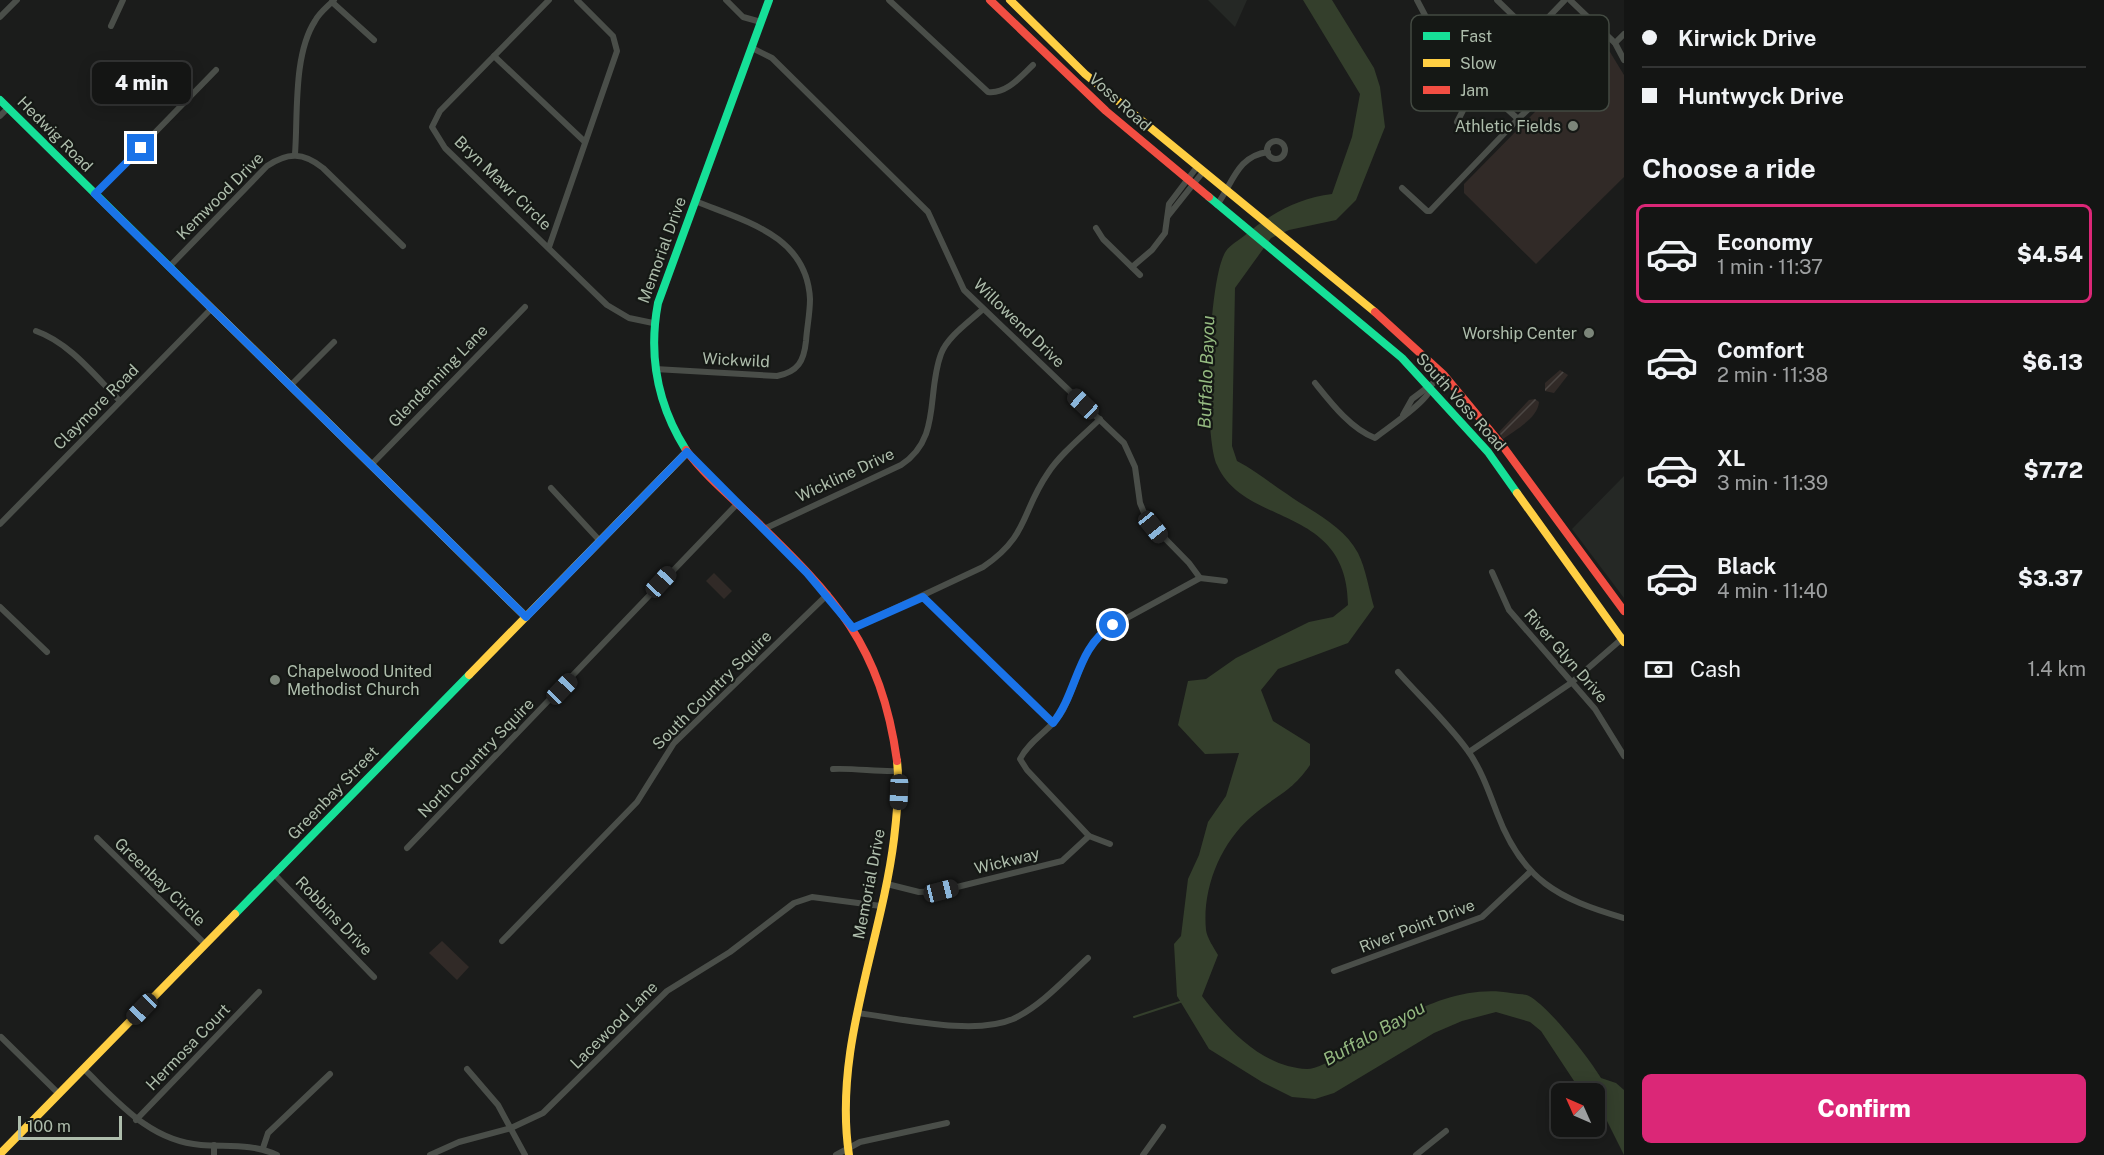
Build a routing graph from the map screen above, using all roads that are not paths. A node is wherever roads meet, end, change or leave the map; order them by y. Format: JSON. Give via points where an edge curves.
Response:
{"nodes":[{"id":1,"x":17,"y":0,"type":"edge"},
{"id":2,"x":123,"y":0,"type":"edge"},
{"id":3,"x":549,"y":0,"type":"edge"},
{"id":4,"x":577,"y":0,"type":"edge"},
{"id":5,"x":726,"y":0,"type":"edge"},
{"id":6,"x":769,"y":0,"type":"edge"},
{"id":7,"x":889,"y":0,"type":"edge"},
{"id":8,"x":990,"y":0,"type":"edge"},
{"id":9,"x":1010,"y":0,"type":"edge"},
{"id":10,"x":1417,"y":0,"type":"edge"},
{"id":11,"x":1497,"y":0,"type":"edge"},
{"id":12,"x":1565,"y":0,"type":"edge"},
{"id":13,"x":1570,"y":0,"type":"edge"},
{"id":14,"x":333,"y":1,"type":"edge"},
{"id":15,"x":1024,"y":14,"type":"junction"},
{"id":16,"x":1425,"y":15,"type":"edge"},
{"id":17,"x":1512,"y":15,"type":"edge"},
{"id":18,"x":1550,"y":15,"type":"edge"},
{"id":19,"x":1585,"y":15,"type":"edge"},
{"id":20,"x":0,"y":17,"type":"edge"},
{"id":21,"x":761,"y":22,"type":"junction"},
{"id":22,"x":1014,"y":24,"type":"junction"},
{"id":23,"x":111,"y":26,"type":"dead end"},
{"id":24,"x":1624,"y":34,"type":"edge"},
{"id":25,"x":1609,"y":38,"type":"edge"},
{"id":26,"x":374,"y":40,"type":"dead end"},
{"id":27,"x":1615,"y":43,"type":"junction"},
{"id":28,"x":752,"y":48,"type":"junction"},
{"id":29,"x":495,"y":56,"type":"junction"},
{"id":30,"x":1624,"y":60,"type":"edge"},
{"id":31,"x":1034,"y":65,"type":"dead end"},
{"id":32,"x":216,"y":70,"type":"dead end"},
{"id":33,"x":0,"y":100,"type":"edge"},
{"id":34,"x":8,"y":108,"type":"junction"},
{"id":35,"x":1463,"y":111,"type":"edge"},
{"id":36,"x":1509,"y":111,"type":"edge"},
{"id":37,"x":1526,"y":111,"type":"edge"},
{"id":38,"x":0,"y":116,"type":"edge"},
{"id":39,"x":1518,"y":119,"type":"junction"},
{"id":40,"x":1458,"y":122,"type":"dead end"},
{"id":41,"x":1144,"y":124,"type":"junction"},
{"id":42,"x":1135,"y":135,"type":"junction"},
{"id":43,"x":585,"y":142,"type":"junction"},
{"id":44,"x":1268,"y":152,"type":"dead end"},
{"id":45,"x":296,"y":154,"type":"junction"},
{"id":46,"x":1200,"y":170,"type":"junction"},
{"id":47,"x":1191,"y":182,"type":"junction"},
{"id":48,"x":1402,"y":188,"type":"dead end"},
{"id":49,"x":1227,"y":190,"type":"junction"},
{"id":50,"x":95,"y":194,"type":"junction"},
{"id":51,"x":695,"y":201,"type":"junction"},
{"id":52,"x":1217,"y":205,"type":"junction"},
{"id":53,"x":1247,"y":206,"type":"joint"},
{"id":54,"x":1235,"y":220,"type":"joint"},
{"id":55,"x":1096,"y":228,"type":"dead end"},
{"id":56,"x":403,"y":246,"type":"dead end"},
{"id":57,"x":549,"y":247,"type":"junction"},
{"id":58,"x":170,"y":266,"type":"junction"},
{"id":59,"x":1132,"y":267,"type":"junction"},
{"id":60,"x":1140,"y":275,"type":"dead end"},
{"id":61,"x":1357,"y":297,"type":"junction"},
{"id":62,"x":525,"y":307,"type":"dead end"},
{"id":63,"x":211,"y":309,"type":"junction"},
{"id":64,"x":982,"y":309,"type":"junction"},
{"id":65,"x":1353,"y":318,"type":"junction"},
{"id":66,"x":653,"y":323,"type":"junction"},
{"id":67,"x":36,"y":331,"type":"dead end"},
{"id":68,"x":334,"y":342,"type":"dead end"},
{"id":69,"x":655,"y":369,"type":"junction"},
{"id":70,"x":1444,"y":375,"type":"junction"},
{"id":71,"x":1315,"y":383,"type":"dead end"},
{"id":72,"x":290,"y":386,"type":"junction"},
{"id":73,"x":1431,"y":387,"type":"junction"},
{"id":74,"x":120,"y":401,"type":"junction"},
{"id":75,"x":1100,"y":420,"type":"junction"},
{"id":76,"x":687,"y":452,"type":"junction"},
{"id":77,"x":371,"y":465,"type":"junction"},
{"id":78,"x":550,"y":488,"type":"dead end"},
{"id":79,"x":738,"y":503,"type":"junction"},
{"id":80,"x":2,"y":519,"type":"edge"},
{"id":81,"x":1564,"y":528,"type":"junction"},
{"id":82,"x":764,"y":529,"type":"junction"},
{"id":83,"x":1549,"y":539,"type":"junction"},
{"id":84,"x":600,"y":541,"type":"junction"},
{"id":85,"x":1492,"y":572,"type":"dead end"},
{"id":86,"x":1200,"y":578,"type":"junction"},
{"id":87,"x":1225,"y":581,"type":"dead end"},
{"id":88,"x":828,"y":594,"type":"junction"},
{"id":89,"x":923,"y":597,"type":"junction"},
{"id":90,"x":0,"y":607,"type":"edge"},
{"id":91,"x":1624,"y":611,"type":"edge"},
{"id":92,"x":526,"y":617,"type":"junction"},
{"id":93,"x":853,"y":628,"type":"junction"},
{"id":94,"x":1623,"y":639,"type":"edge"},
{"id":95,"x":48,"y":652,"type":"dead end"},
{"id":96,"x":1398,"y":672,"type":"dead end"},
{"id":97,"x":1571,"y":683,"type":"junction"},
{"id":98,"x":1053,"y":723,"type":"junction"},
{"id":99,"x":1469,"y":752,"type":"junction"},
{"id":100,"x":1624,"y":756,"type":"edge"},
{"id":101,"x":833,"y":769,"type":"dead end"},
{"id":102,"x":900,"y":771,"type":"junction"},
{"id":103,"x":1089,"y":836,"type":"junction"},
{"id":104,"x":97,"y":838,"type":"dead end"},
{"id":105,"x":1110,"y":844,"type":"dead end"},
{"id":106,"x":407,"y":848,"type":"dead end"},
{"id":107,"x":1530,"y":872,"type":"junction"},
{"id":108,"x":274,"y":874,"type":"junction"},
{"id":109,"x":887,"y":884,"type":"junction"},
{"id":110,"x":881,"y":906,"type":"junction"},
{"id":111,"x":1624,"y":918,"type":"edge"},
{"id":112,"x":502,"y":941,"type":"dead end"},
{"id":113,"x":206,"y":944,"type":"junction"},
{"id":114,"x":1088,"y":958,"type":"dead end"},
{"id":115,"x":1334,"y":971,"type":"dead end"},
{"id":116,"x":374,"y":977,"type":"dead end"},
{"id":117,"x":259,"y":992,"type":"dead end"},
{"id":118,"x":857,"y":1013,"type":"junction"},
{"id":119,"x":1,"y":1037,"type":"edge"},
{"id":120,"x":84,"y":1069,"type":"junction"},
{"id":121,"x":467,"y":1069,"type":"dead end"},
{"id":122,"x":330,"y":1074,"type":"dead end"},
{"id":123,"x":59,"y":1094,"type":"junction"},
{"id":124,"x":136,"y":1120,"type":"junction"},
{"id":125,"x":947,"y":1123,"type":"dead end"},
{"id":126,"x":1163,"y":1127,"type":"dead end"},
{"id":127,"x":511,"y":1128,"type":"junction"},
{"id":128,"x":1446,"y":1131,"type":"dead end"},
{"id":129,"x":214,"y":1145,"type":"junction"},
{"id":130,"x":263,"y":1148,"type":"junction"},
{"id":131,"x":848,"y":1152,"type":"edge"},
{"id":132,"x":0,"y":1154,"type":"edge"},
{"id":133,"x":214,"y":1155,"type":"edge"},
{"id":134,"x":277,"y":1155,"type":"edge"},
{"id":135,"x":430,"y":1155,"type":"edge"},
{"id":136,"x":525,"y":1155,"type":"edge"},
{"id":137,"x":836,"y":1155,"type":"edge"},
{"id":138,"x":1143,"y":1155,"type":"edge"},
{"id":139,"x":1416,"y":1155,"type":"edge"}],
"edges":[{"from":1,"to":20,"type":"street"},
{"from":2,"to":23,"type":"street"},
{"from":3,"to":29,"type":"street","name":"Bryn Mawr Circle"},
{"from":4,"to":43,"type":"street","name":"Bryn Mawr Circle","via":[[614,36],[617,51]]},
{"from":5,"to":21,"type":"street","via":[[743,17]]},
{"from":6,"to":21,"type":"street","name":"Memorial Drive"},
{"from":7,"to":31,"type":"street","via":[[988,92],[1006,89]]},
{"from":8,"to":22,"type":"street","name":"Voss Road"},
{"from":9,"to":15,"type":"street","name":"Voss Road"},
{"from":10,"to":16,"type":"street"},
{"from":11,"to":17,"type":"street"},
{"from":12,"to":18,"type":"street"},
{"from":13,"to":19,"type":"street"},
{"from":14,"to":26,"type":"street"},
{"from":14,"to":45,"type":"street","via":[[315,21],[305,43]]},
{"from":15,"to":22,"type":"street"},
{"from":15,"to":41,"type":"street","name":"Voss Road","via":[[1085,74]]},
{"from":21,"to":28,"type":"street","name":"Memorial Drive"},
{"from":22,"to":42,"type":"street","name":"Voss Road"},
{"from":24,"to":27,"type":"street"},
{"from":25,"to":27,"type":"street"},
{"from":27,"to":30,"type":"street"},
{"from":28,"to":51,"type":"street","name":"Memorial Drive"},
{"from":28,"to":64,"type":"street","name":"Willowend Drive","via":[[772,58],[928,212],[953,272]]},
{"from":29,"to":43,"type":"street"},
{"from":29,"to":57,"type":"street","name":"Bryn Mawr Circle","via":[[440,111],[432,127],[445,148]]},
{"from":32,"to":50,"type":"street"},
{"from":33,"to":34,"type":"street","name":"Hedwig Road"},
{"from":34,"to":38,"type":"street"},
{"from":34,"to":50,"type":"street","name":"Hedwig Road"},
{"from":35,"to":40,"type":"street"},
{"from":36,"to":39,"type":"street"},
{"from":37,"to":39,"type":"street"},
{"from":39,"to":48,"type":"street","via":[[1430,211]]},
{"from":41,"to":42,"type":"street"},
{"from":41,"to":46,"type":"street","name":"Voss Road"},
{"from":42,"to":47,"type":"street","name":"Voss Road"},
{"from":43,"to":57,"type":"street","name":"Bryn Mawr Circle"},
{"from":44,"to":49,"type":"street","via":[[1256,153],[1243,162]]},
{"from":45,"to":56,"type":"street","via":[[323,168]]},
{"from":45,"to":58,"type":"street","name":"Kemwood Drive","via":[[267,166]]},
{"from":46,"to":47,"type":"street"},
{"from":46,"to":49,"type":"street","name":"Voss Road"},
{"from":47,"to":52,"type":"street","name":"Voss Road"},
{"from":47,"to":59,"type":"street","via":[[1168,216],[1165,233]]},
{"from":49,"to":52,"type":"street"},
{"from":49,"to":53,"type":"street","name":"Voss Road"},
{"from":50,"to":58,"type":"street","name":"Hedwig Road"},
{"from":51,"to":66,"type":"street","name":"Memorial Drive"},
{"from":51,"to":69,"type":"street","name":"Wickwild","via":[[768,230],[790,251],[805,274],[808,287],[805,354],[795,370],[777,376]]},
{"from":52,"to":54,"type":"street","name":"Voss Road"},
{"from":53,"to":61,"type":"street","name":"South Voss Road"},
{"from":54,"to":65,"type":"street","name":"South Voss Road"},
{"from":55,"to":59,"type":"street"},
{"from":57,"to":66,"type":"street","name":"Bryn Mawr Circle","via":[[617,313]]},
{"from":58,"to":63,"type":"street","name":"Hedwig Road"},
{"from":59,"to":60,"type":"street"},
{"from":61,"to":65,"type":"street"},
{"from":61,"to":70,"type":"street","name":"South Voss Road"},
{"from":62,"to":77,"type":"street","name":"Glendenning Lane"},
{"from":63,"to":72,"type":"street","name":"Hedwig Road"},
{"from":63,"to":74,"type":"street","name":"Claymore Road"},
{"from":64,"to":75,"type":"street","name":"Willowend Drive"},
{"from":64,"to":82,"type":"street","name":"Wickline Drive","via":[[941,352],[927,433],[918,452],[901,465]]},
{"from":65,"to":73,"type":"street","name":"South Voss Road"},
{"from":66,"to":69,"type":"street","name":"Memorial Drive"},
{"from":67,"to":74,"type":"street","via":[[64,345]]},
{"from":68,"to":72,"type":"street"},
{"from":69,"to":76,"type":"street","name":"Memorial Drive","via":[[666,414]]},
{"from":70,"to":73,"type":"street"},
{"from":70,"to":81,"type":"street","name":"South Voss Road"},
{"from":71,"to":73,"type":"street","via":[[1364,434],[1375,438],[1414,409]]},
{"from":72,"to":77,"type":"street","name":"Hedwig Road"},
{"from":73,"to":83,"type":"street","name":"South Voss Road","via":[[1488,452]]},
{"from":74,"to":80,"type":"street","name":"Claymore Road"},
{"from":75,"to":86,"type":"street","name":"Willowend Drive","via":[[1124,443],[1135,467],[1140,503],[1147,520]]},
{"from":75,"to":89,"type":"street","via":[[1048,472],[1017,537],[1002,555]]},
{"from":76,"to":79,"type":"street","name":"Memorial Drive"},
{"from":76,"to":84,"type":"street","name":"Greenbay Street"},
{"from":77,"to":92,"type":"street","name":"Hedwig Road"},
{"from":78,"to":84,"type":"street"},
{"from":79,"to":82,"type":"street","name":"Memorial Drive"},
{"from":79,"to":106,"type":"street","name":"North Country Squire"},
{"from":81,"to":83,"type":"street"},
{"from":81,"to":91,"type":"street","name":"South Voss Road"},
{"from":82,"to":88,"type":"street","name":"Memorial Drive"},
{"from":83,"to":94,"type":"street","name":"South Voss Road"},
{"from":84,"to":92,"type":"street","name":"Greenbay Street"},
{"from":85,"to":97,"type":"street","name":"River Glyn Drive","via":[[1509,610]]},
{"from":86,"to":87,"type":"street"},
{"from":86,"to":98,"type":"street","via":[[1103,631],[1079,665],[1062,711]]},
{"from":88,"to":93,"type":"street","name":"Memorial Drive"},
{"from":88,"to":112,"type":"street","name":"South Country Squire","via":[[674,743],[638,802]]},
{"from":89,"to":93,"type":"street"},
{"from":89,"to":98,"type":"street"},
{"from":90,"to":95,"type":"street"},
{"from":92,"to":108,"type":"street","name":"Greenbay Street"},
{"from":93,"to":102,"type":"street","name":"Memorial Drive","via":[[884,693]]},
{"from":94,"to":97,"type":"street"},
{"from":96,"to":99,"type":"street"},
{"from":97,"to":99,"type":"street"},
{"from":97,"to":100,"type":"street","name":"River Glyn Drive","via":[[1595,709]]},
{"from":98,"to":103,"type":"street","via":[[1024,750],[1020,759]]},
{"from":99,"to":107,"type":"street","via":[[1489,789],[1508,841]]},
{"from":101,"to":102,"type":"street"},
{"from":102,"to":109,"type":"street","name":"Memorial Drive"},
{"from":103,"to":105,"type":"street"},
{"from":103,"to":109,"type":"street","name":"Wickway","via":[[1062,861],[952,889],[919,892]]},
{"from":104,"to":113,"type":"street","name":"Greenbay Circle"},
{"from":107,"to":111,"type":"street","via":[[1562,896]]},
{"from":107,"to":115,"type":"street","name":"River Point Drive","via":[[1482,916]]},
{"from":108,"to":113,"type":"street","name":"Greenbay Street"},
{"from":108,"to":116,"type":"street","name":"Robbins Drive"},
{"from":109,"to":110,"type":"street","name":"Memorial Drive"},
{"from":110,"to":118,"type":"street","name":"Memorial Drive"},
{"from":110,"to":127,"type":"street","name":"Lacewood Lane","via":[[812,897],[794,903],[730,952],[667,991],[543,1113]]},
{"from":113,"to":120,"type":"street","name":"Greenbay Street"},
{"from":114,"to":118,"type":"street","via":[[1029,1010],[994,1025],[973,1027]]},
{"from":117,"to":124,"type":"street","name":"Hermosa Court"},
{"from":118,"to":131,"type":"street","name":"Memorial Drive","via":[[845,1112]]},
{"from":119,"to":123,"type":"street"},
{"from":120,"to":123,"type":"street","name":"Greenbay Street"},
{"from":120,"to":124,"type":"street"},
{"from":121,"to":127,"type":"street","via":[[493,1098]]},
{"from":122,"to":130,"type":"street","via":[[268,1133]]},
{"from":123,"to":132,"type":"street","name":"Greenbay Street"},
{"from":124,"to":129,"type":"street","via":[[166,1138]]},
{"from":125,"to":131,"type":"street","via":[[860,1142]]},
{"from":126,"to":138,"type":"street"},
{"from":127,"to":135,"type":"street","name":"Lacewood Lane","via":[[459,1142]]},
{"from":127,"to":136,"type":"street"},
{"from":128,"to":139,"type":"street"},
{"from":129,"to":130,"type":"street"},
{"from":129,"to":133,"type":"street"},
{"from":130,"to":134,"type":"street"},
{"from":131,"to":137,"type":"street"}]}
